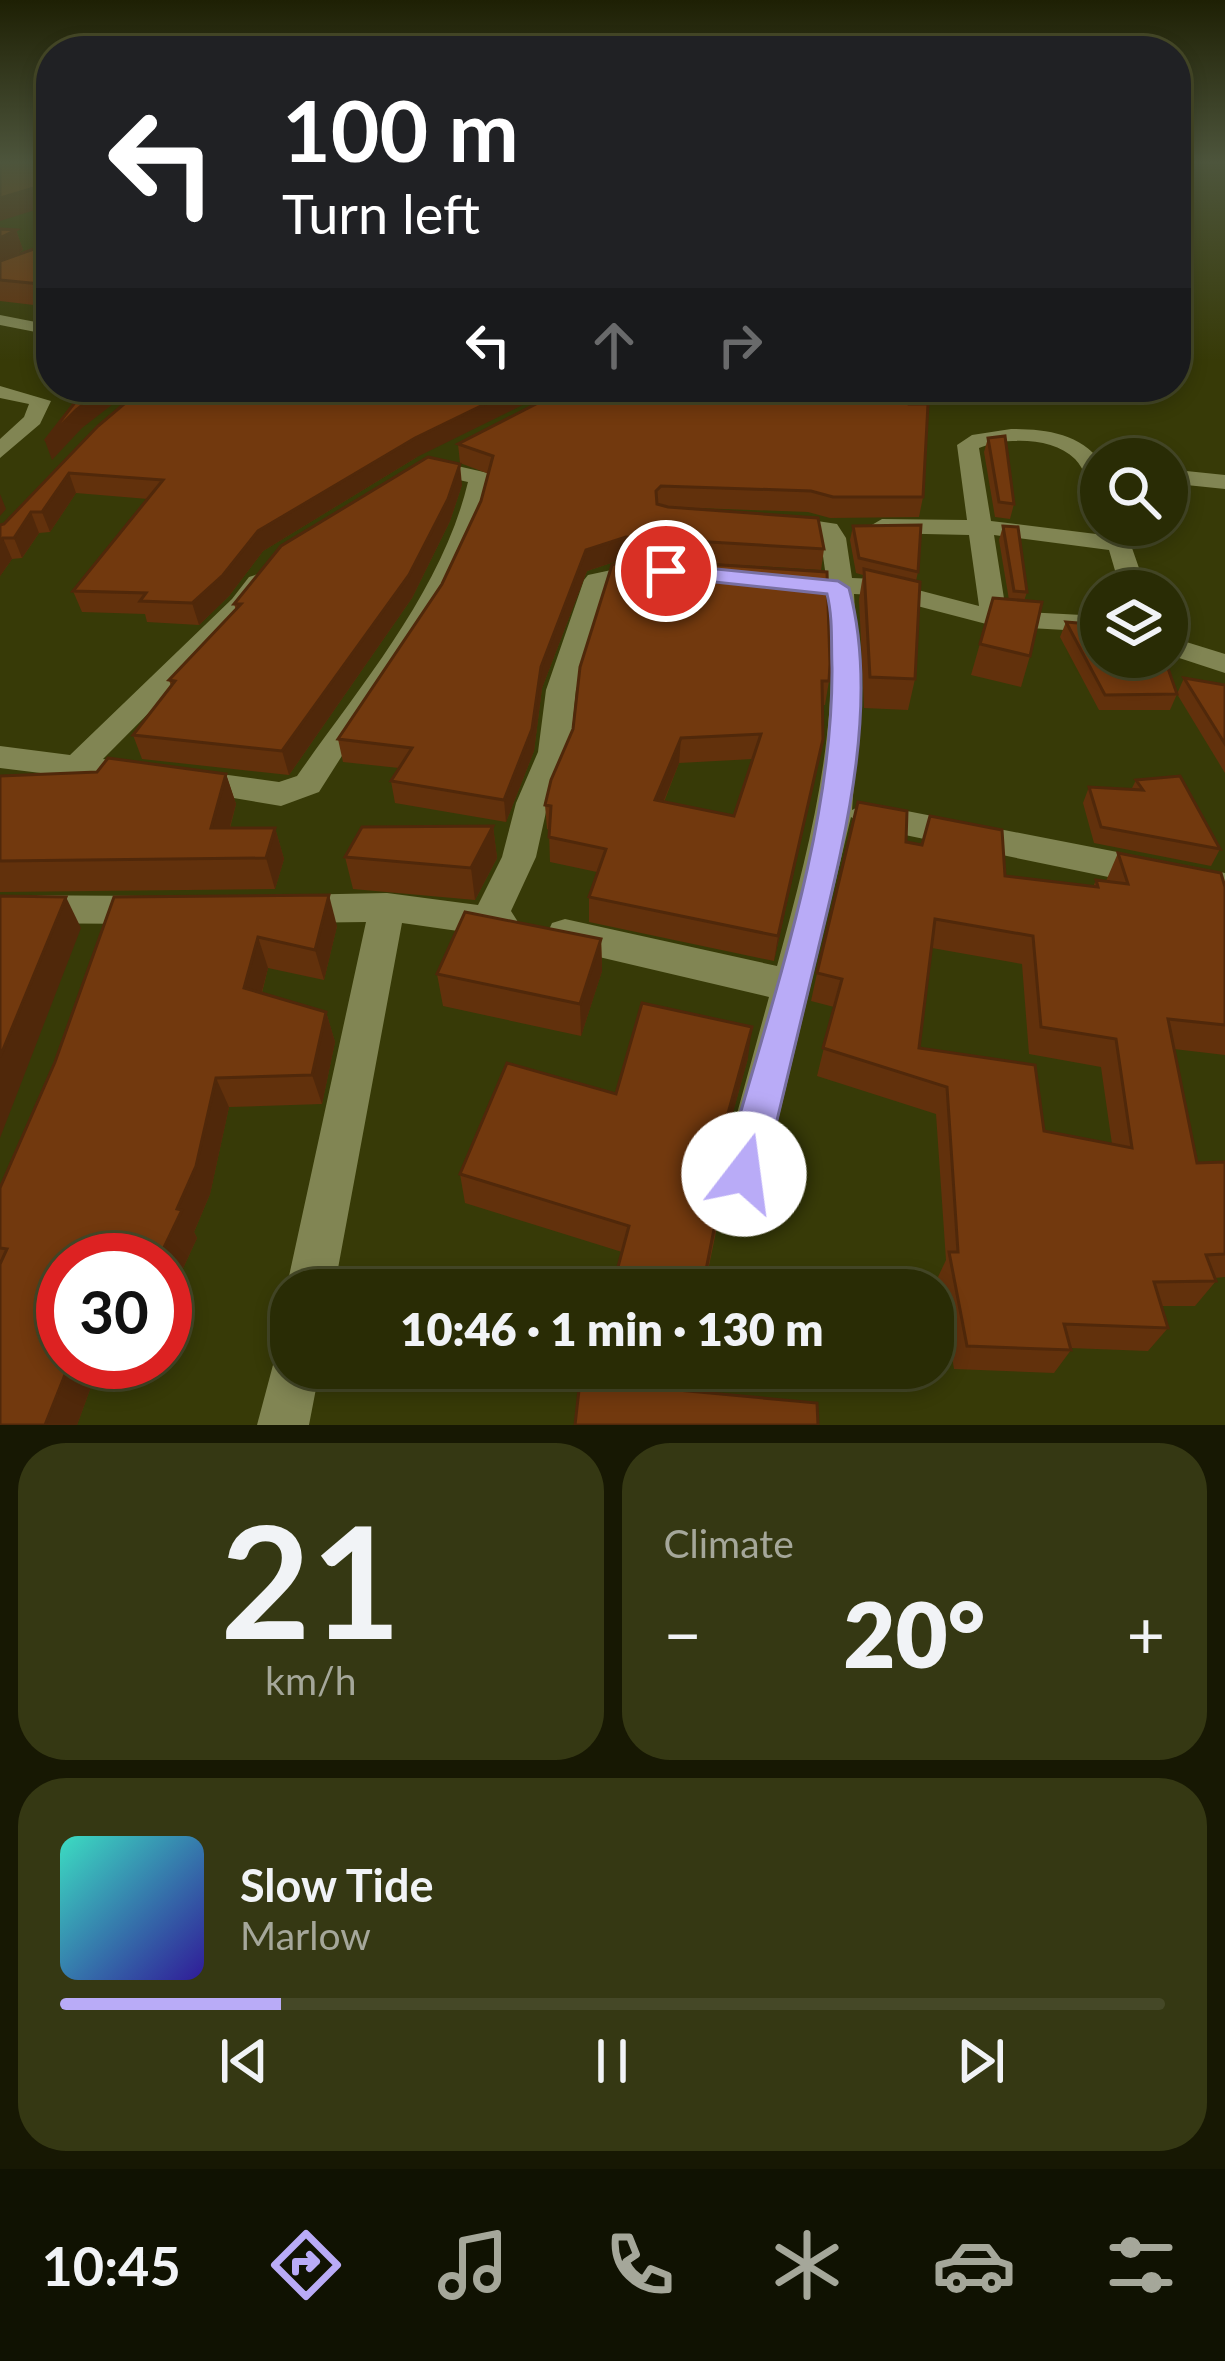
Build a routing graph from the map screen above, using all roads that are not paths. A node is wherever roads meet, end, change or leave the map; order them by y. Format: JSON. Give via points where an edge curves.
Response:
{"nodes":[{"id":1,"x":5,"y":326,"type":"edge"},
{"id":2,"x":36,"y":329,"type":"edge"},
{"id":3,"x":0,"y":392,"type":"edge"},
{"id":4,"x":36,"y":399,"type":"edge"},
{"id":5,"x":40,"y":402,"type":"edge"},
{"id":6,"x":467,"y":446,"type":"edge"},
{"id":7,"x":0,"y":451,"type":"edge"},
{"id":8,"x":1080,"y":455,"type":"edge"},
{"id":9,"x":1188,"y":478,"type":"edge"},
{"id":10,"x":1225,"y":482,"type":"edge"},
{"id":11,"x":738,"y":520,"type":"edge"},
{"id":12,"x":979,"y":528,"type":"junction"},
{"id":13,"x":828,"y":529,"type":"junction"},
{"id":14,"x":1080,"y":533,"type":"edge"},
{"id":15,"x":274,"y":560,"type":"edge"},
{"id":16,"x":666,"y":571,"type":"edge"},
{"id":17,"x":752,"y":579,"type":"edge"},
{"id":18,"x":838,"y":588,"type":"junction"},
{"id":19,"x":994,"y":617,"type":"junction"},
{"id":20,"x":1080,"y":623,"type":"edge"},
{"id":21,"x":1188,"y":652,"type":"edge"},
{"id":22,"x":1225,"y":664,"type":"edge"},
{"id":23,"x":0,"y":757,"type":"edge"},
{"id":24,"x":78,"y":766,"type":"junction"},
{"id":25,"x":836,"y":809,"type":"junction"},
{"id":26,"x":1225,"y":886,"type":"edge"},
{"id":27,"x":387,"y":907,"type":"junction"},
{"id":28,"x":254,"y":909,"type":"edge"},
{"id":29,"x":0,"y":910,"type":"edge"},
{"id":30,"x":111,"y":910,"type":"junction"},
{"id":31,"x":187,"y":910,"type":"edge"},
{"id":32,"x":488,"y":921,"type":"junction"},
{"id":33,"x":96,"y":952,"type":"edge"},
{"id":34,"x":793,"y":986,"type":"junction"},
{"id":35,"x":733,"y":1212,"type":"dead end"},
{"id":36,"x":314,"y":1269,"type":"edge"},
{"id":37,"x":291,"y":1389,"type":"edge"},
{"id":38,"x":283,"y":1425,"type":"edge"}],
"edges":[{"from":1,"to":2,"type":"street"},
{"from":3,"to":4,"type":"street"},
{"from":5,"to":7,"type":"street"},
{"from":6,"to":24,"type":"street","via":[[418,472],[480,478],[468,527],[302,790],[281,794]]},
{"from":8,"to":12,"type":"street","via":[[1070,444],[979,438],[968,445]]},
{"from":9,"to":10,"type":"street"},
{"from":11,"to":13,"type":"street"},
{"from":12,"to":13,"type":"street"},
{"from":12,"to":14,"type":"street"},
{"from":12,"to":19,"type":"street"},
{"from":13,"to":18,"type":"street"},
{"from":15,"to":24,"type":"street","via":[[241,605]]},
{"from":16,"to":32,"type":"street","via":[[597,580],[560,690],[554,752]]},
{"from":17,"to":18,"type":"street"},
{"from":18,"to":19,"type":"street","via":[[876,587]]},
{"from":18,"to":25,"type":"street","via":[[845,702]]},
{"from":19,"to":20,"type":"street"},
{"from":21,"to":22,"type":"street"},
{"from":23,"to":24,"type":"street"},
{"from":25,"to":26,"type":"street"},
{"from":25,"to":34,"type":"street"},
{"from":27,"to":28,"type":"street"},
{"from":27,"to":32,"type":"street"},
{"from":27,"to":36,"type":"street"},
{"from":29,"to":30,"type":"street"},
{"from":30,"to":31,"type":"street"},
{"from":30,"to":33,"type":"street"},
{"from":32,"to":34,"type":"street"},
{"from":34,"to":35,"type":"street"},
{"from":37,"to":38,"type":"street"}]}
